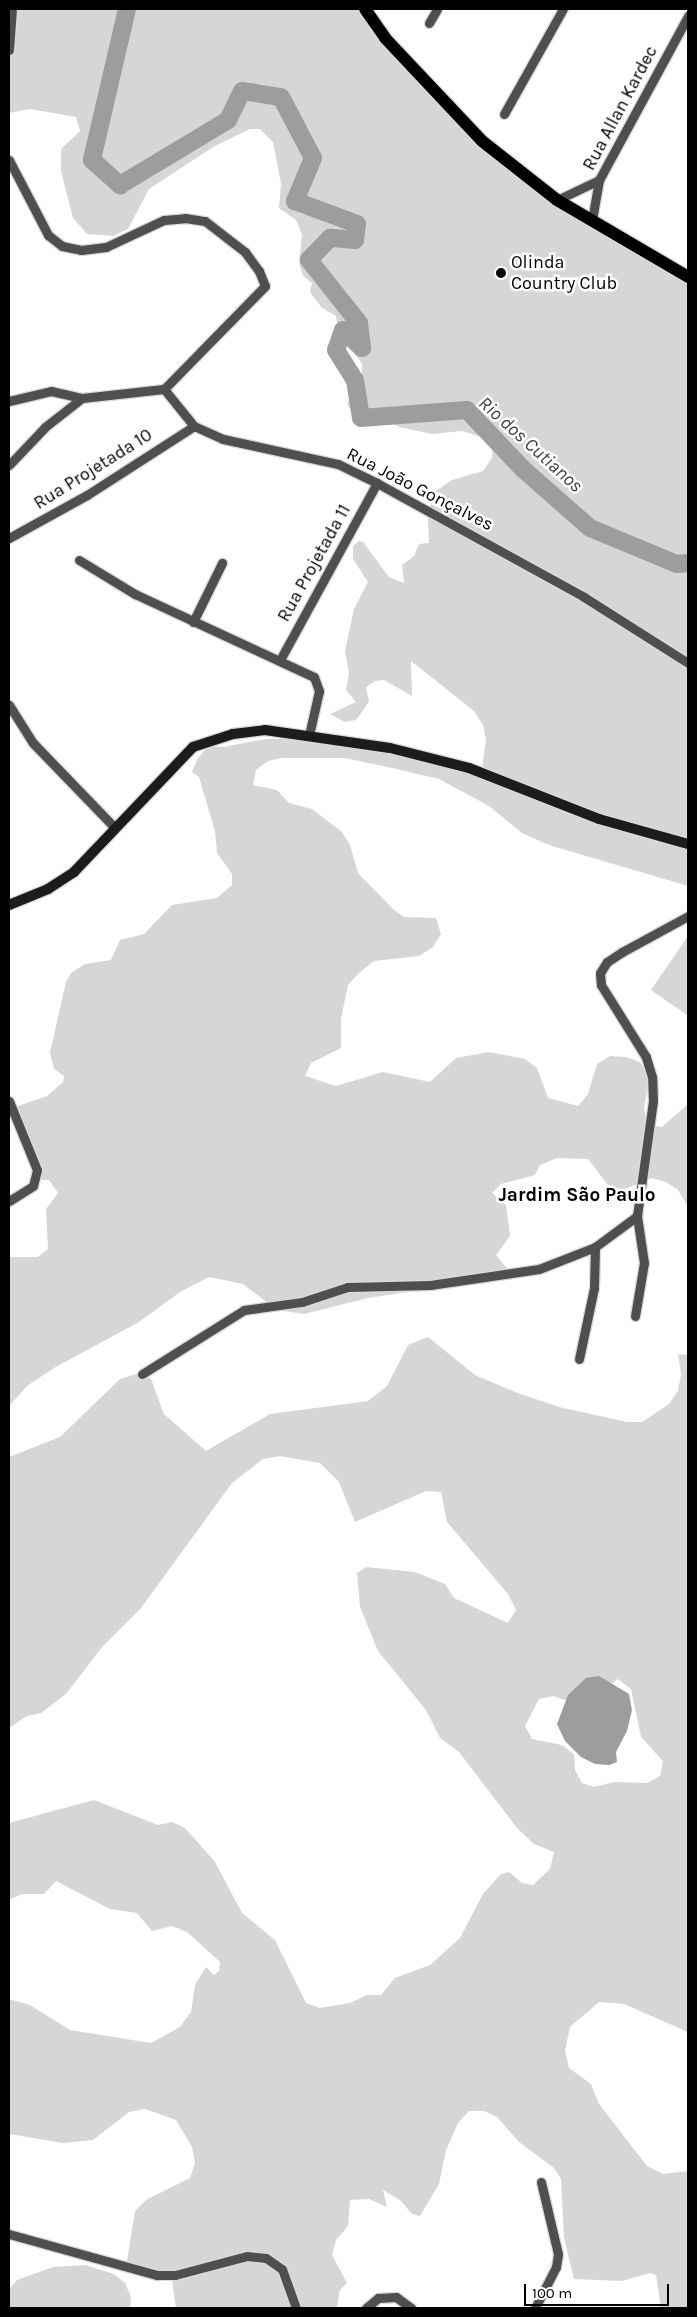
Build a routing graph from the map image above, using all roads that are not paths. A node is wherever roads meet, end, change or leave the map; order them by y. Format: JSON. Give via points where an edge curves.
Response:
{"nodes":[{"id":1,"x":12,"y":9,"type":"edge"},
{"id":2,"x":365,"y":9,"type":"edge"},
{"id":3,"x":437,"y":9,"type":"edge"},
{"id":4,"x":563,"y":9,"type":"edge"},
{"id":5,"x":688,"y":16,"type":"edge"},
{"id":6,"x":429,"y":23,"type":"dead end"},
{"id":7,"x":9,"y":50,"type":"edge"},
{"id":8,"x":504,"y":114,"type":"dead end"},
{"id":9,"x":9,"y":160,"type":"edge"},
{"id":10,"x":598,"y":180,"type":"junction"},
{"id":11,"x":557,"y":200,"type":"junction"},
{"id":12,"x":592,"y":220,"type":"junction"},
{"id":13,"x":688,"y":277,"type":"edge"},
{"id":14,"x":164,"y":389,"type":"junction"},
{"id":15,"x":82,"y":398,"type":"junction"},
{"id":16,"x":9,"y":401,"type":"edge"},
{"id":17,"x":194,"y":426,"type":"junction"},
{"id":18,"x":9,"y":465,"type":"edge"},
{"id":19,"x":377,"y":482,"type":"junction"},
{"id":20,"x":9,"y":538,"type":"edge"},
{"id":21,"x":79,"y":560,"type":"dead end"},
{"id":22,"x":222,"y":563,"type":"dead end"},
{"id":23,"x":192,"y":622,"type":"junction"},
{"id":24,"x":280,"y":660,"type":"junction"},
{"id":25,"x":688,"y":663,"type":"edge"},
{"id":26,"x":9,"y":705,"type":"edge"},
{"id":27,"x":310,"y":735,"type":"junction"},
{"id":28,"x":115,"y":828,"type":"junction"},
{"id":29,"x":688,"y":844,"type":"edge"},
{"id":30,"x":9,"y":904,"type":"edge"},
{"id":31,"x":688,"y":916,"type":"edge"},
{"id":32,"x":9,"y":1101,"type":"edge"},
{"id":33,"x":9,"y":1201,"type":"edge"},
{"id":34,"x":637,"y":1216,"type":"junction"},
{"id":35,"x":595,"y":1247,"type":"junction"},
{"id":36,"x":634,"y":1316,"type":"dead end"},
{"id":37,"x":579,"y":1359,"type":"dead end"},
{"id":38,"x":142,"y":1374,"type":"dead end"},
{"id":39,"x":541,"y":2182,"type":"dead end"},
{"id":40,"x":9,"y":2234,"type":"edge"},
{"id":41,"x":296,"y":2308,"type":"edge"},
{"id":42,"x":366,"y":2308,"type":"edge"},
{"id":43,"x":411,"y":2308,"type":"edge"},
{"id":44,"x":535,"y":2308,"type":"edge"}],
"edges":[{"from":1,"to":7,"type":"street"},
{"from":2,"to":11,"type":"main road","via":[[385,38],[482,141]]},
{"from":3,"to":6,"type":"street"},
{"from":4,"to":8,"type":"street"},
{"from":5,"to":10,"type":"street","name":"Rua Allan Kardec"},
{"from":9,"to":14,"type":"street","via":[[48,234],[62,246],[81,250],[106,247],[164,220],[186,218],[205,221],[244,252],[259,271],[266,286]]},
{"from":10,"to":11,"type":"street"},
{"from":10,"to":12,"type":"street","name":"Rua Allan Kardec"},
{"from":11,"to":12,"type":"main road"},
{"from":12,"to":13,"type":"main road"},
{"from":14,"to":15,"type":"street"},
{"from":14,"to":17,"type":"street","name":"Rua João Gonçalves"},
{"from":15,"to":16,"type":"street","via":[[51,391]]},
{"from":15,"to":18,"type":"street","via":[[45,427]]},
{"from":17,"to":19,"type":"street","name":"Rua João Gonçalves","via":[[223,439],[338,464]]},
{"from":17,"to":20,"type":"street","name":"Rua Projetada 10","via":[[87,495]]},
{"from":19,"to":24,"type":"street","name":"Rua Projetada 11"},
{"from":19,"to":25,"type":"street","name":"Rua João Gonçalves","via":[[584,597]]},
{"from":21,"to":23,"type":"street"},
{"from":22,"to":23,"type":"street"},
{"from":23,"to":24,"type":"street"},
{"from":24,"to":27,"type":"street","via":[[314,677],[319,683]]},
{"from":26,"to":28,"type":"street","via":[[34,743]]},
{"from":27,"to":28,"type":"main road","via":[[265,730],[208,740],[182,756]]},
{"from":27,"to":29,"type":"main road","via":[[390,748],[469,768],[599,819]]},
{"from":28,"to":30,"type":"main road","via":[[74,872],[48,889]]},
{"from":31,"to":34,"type":"street","via":[[622,952],[607,962],[600,972],[601,985],[646,1057],[652,1076],[653,1101]]},
{"from":32,"to":33,"type":"street","via":[[37,1170],[33,1186]]},
{"from":34,"to":35,"type":"street"},
{"from":34,"to":36,"type":"street","via":[[644,1263]]},
{"from":35,"to":37,"type":"street","via":[[594,1288]]},
{"from":35,"to":38,"type":"street","via":[[539,1268],[492,1278],[430,1285],[348,1287],[302,1302],[244,1310]]},
{"from":39,"to":44,"type":"street","via":[[558,2254],[556,2268]]},
{"from":40,"to":41,"type":"street","via":[[157,2274],[175,2275],[247,2256],[266,2258],[282,2269]]},
{"from":42,"to":43,"type":"street","via":[[378,2298],[396,2298]]}]}
